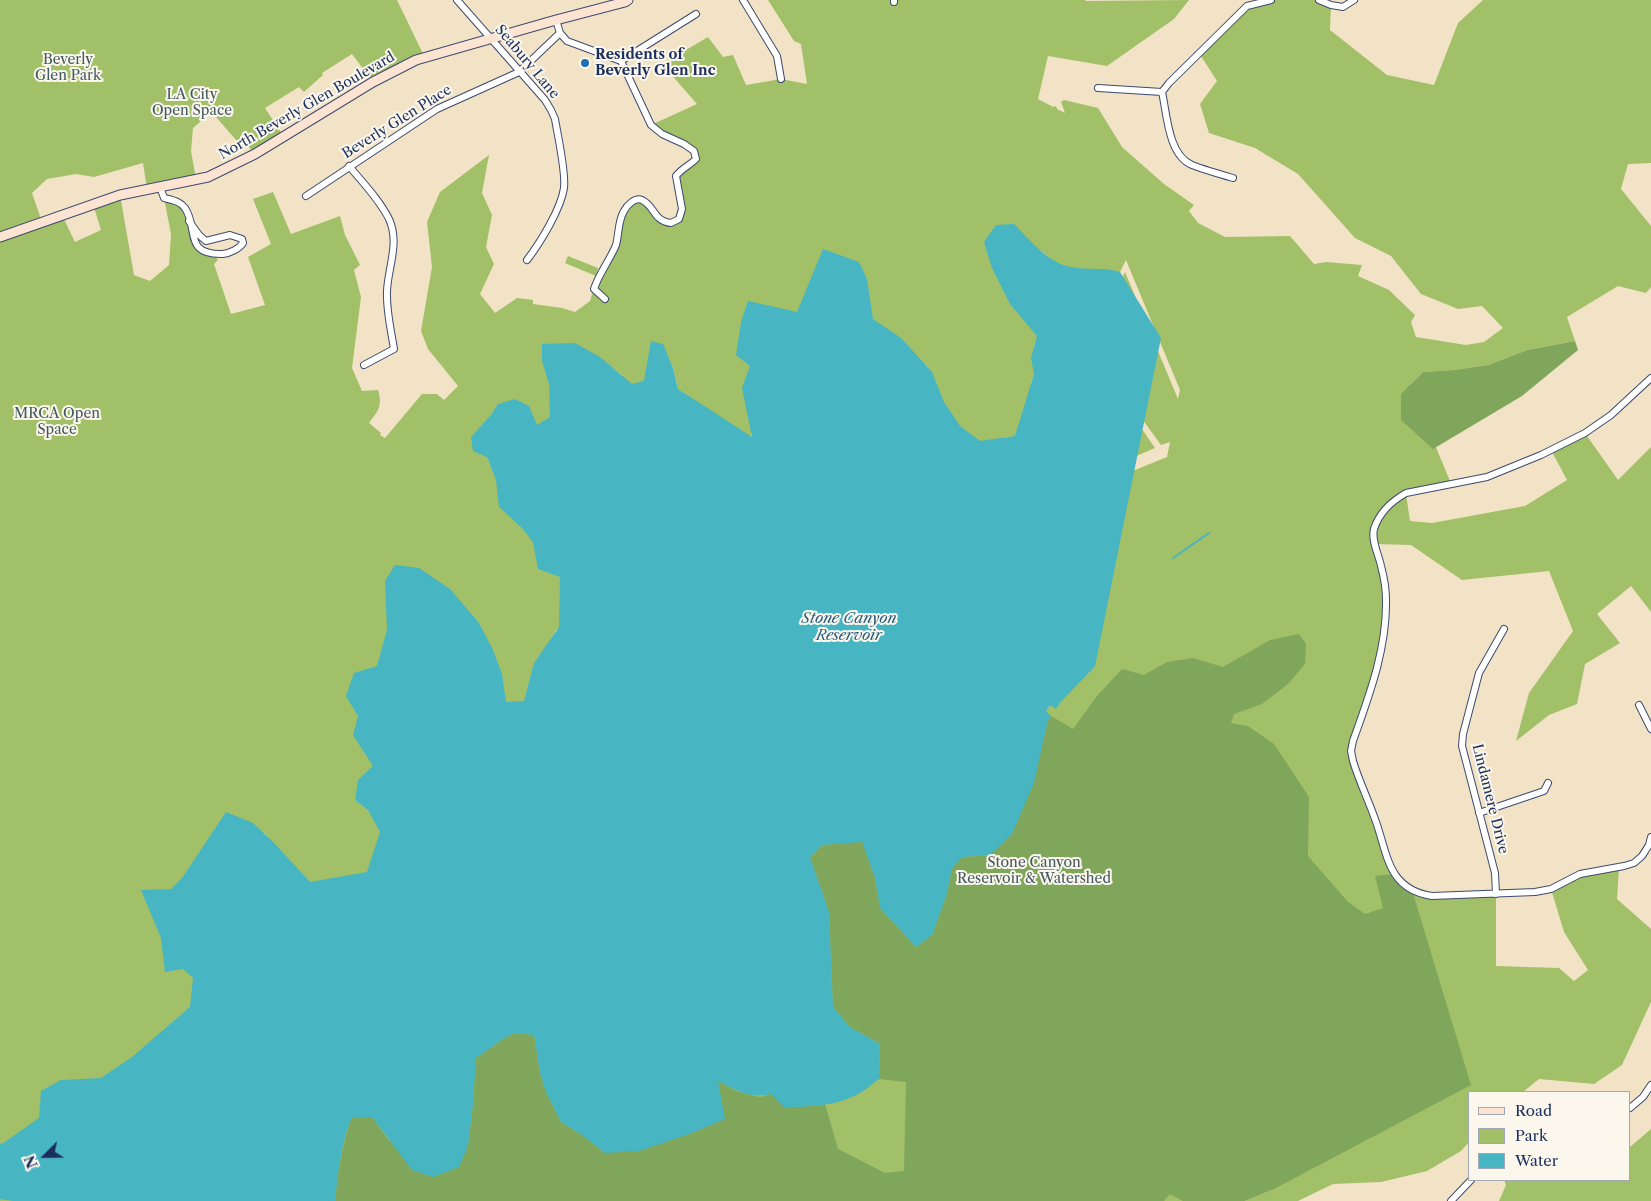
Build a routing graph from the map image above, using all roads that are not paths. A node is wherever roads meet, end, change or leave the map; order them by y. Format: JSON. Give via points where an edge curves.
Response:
{"nodes":[{"id":1,"x":457,"y":0,"type":"edge"},
{"id":2,"x":628,"y":0,"type":"edge"},
{"id":3,"x":743,"y":0,"type":"edge"},
{"id":4,"x":1253,"y":0,"type":"edge"},
{"id":5,"x":1270,"y":0,"type":"edge"},
{"id":6,"x":1319,"y":0,"type":"edge"},
{"id":7,"x":1354,"y":0,"type":"edge"},
{"id":8,"x":1248,"y":6,"type":"junction"},
{"id":9,"x":696,"y":14,"type":"dead end"},
{"id":10,"x":556,"y":20,"type":"junction"},
{"id":11,"x":560,"y":33,"type":"junction"},
{"id":12,"x":492,"y":39,"type":"junction"},
{"id":13,"x":621,"y":62,"type":"junction"},
{"id":14,"x":519,"y":72,"type":"junction"},
{"id":15,"x":782,"y":80,"type":"dead end"},
{"id":16,"x":1098,"y":88,"type":"dead end"},
{"id":17,"x":1162,"y":92,"type":"junction"},
{"id":18,"x":349,"y":166,"type":"junction"},
{"id":19,"x":1233,"y":178,"type":"dead end"},
{"id":20,"x":160,"y":187,"type":"junction"},
{"id":21,"x":306,"y":196,"type":"dead end"},
{"id":22,"x":189,"y":221,"type":"junction"},
{"id":23,"x":0,"y":237,"type":"edge"},
{"id":24,"x":527,"y":260,"type":"dead end"},
{"id":25,"x":605,"y":298,"type":"dead end"},
{"id":26,"x":364,"y":365,"type":"dead end"},
{"id":27,"x":1651,"y":378,"type":"edge"},
{"id":28,"x":1504,"y":629,"type":"dead end"},
{"id":29,"x":1639,"y":705,"type":"dead end"},
{"id":30,"x":1651,"y":729,"type":"edge"},
{"id":31,"x":1548,"y":783,"type":"dead end"},
{"id":32,"x":1479,"y":814,"type":"junction"},
{"id":33,"x":1651,"y":837,"type":"edge"},
{"id":34,"x":1496,"y":894,"type":"junction"},
{"id":35,"x":1651,"y":1084,"type":"edge"},
{"id":36,"x":1631,"y":1107,"type":"edge"},
{"id":37,"x":1470,"y":1181,"type":"edge"},
{"id":38,"x":1451,"y":1201,"type":"edge"}],
"edges":[{"from":1,"to":12,"type":"street","name":"Seabury Lane"},
{"from":2,"to":10,"type":"main road","name":"North Beverly Glen Boulevard"},
{"from":3,"to":15,"type":"street","via":[[777,56]]},
{"from":4,"to":8,"type":"street"},
{"from":5,"to":8,"type":"street"},
{"from":6,"to":7,"type":"street","via":[[1343,7]]},
{"from":8,"to":17,"type":"street"},
{"from":9,"to":13,"type":"street"},
{"from":10,"to":11,"type":"street"},
{"from":10,"to":12,"type":"main road","name":"North Beverly Glen Boulevard"},
{"from":11,"to":13,"type":"street","via":[[577,46]]},
{"from":11,"to":14,"type":"street","name":"Beverly Glen Place"},
{"from":12,"to":14,"type":"street","name":"Seabury Lane"},
{"from":12,"to":20,"type":"main road","name":"North Beverly Glen Boulevard","via":[[416,60],[373,82],[255,154],[208,177]]},
{"from":13,"to":25,"type":"street","via":[[651,125],[694,151],[696,159],[676,176],[682,209],[679,218],[671,223],[664,222],[643,200],[638,199],[623,211],[615,247],[597,278],[594,290]]},
{"from":14,"to":18,"type":"street","name":"Beverly Glen Place","via":[[437,109]]},
{"from":14,"to":24,"type":"street","name":"Seabury Lane","via":[[555,119],[564,179],[562,195],[550,224]]},
{"from":16,"to":17,"type":"street"},
{"from":17,"to":19,"type":"street","via":[[1172,142],[1179,156],[1190,164]]},
{"from":18,"to":21,"type":"street","name":"Beverly Glen Place"},
{"from":18,"to":26,"type":"street","via":[[382,207],[389,220],[394,246],[387,290],[394,349]]},
{"from":20,"to":22,"type":"street","via":[[164,198],[184,206]]},
{"from":20,"to":23,"type":"main road","name":"North Beverly Glen Boulevard","via":[[120,195]]},
{"from":22,"to":22,"type":"street","via":[[191,234],[200,249],[225,254],[244,243],[242,239],[230,236],[206,241]]},
{"from":27,"to":34,"type":"street","via":[[1611,415],[1585,433],[1487,478],[1406,493],[1387,507],[1377,522],[1374,532],[1386,600],[1385,626],[1377,669],[1353,741],[1353,761],[1388,862],[1402,883],[1432,896]]},
{"from":28,"to":32,"type":"street","name":"Lindamere Drive","via":[[1479,673],[1463,734],[1464,756]]},
{"from":29,"to":30,"type":"street"},
{"from":31,"to":32,"type":"street","via":[[1544,791]]},
{"from":32,"to":34,"type":"street","name":"Lindamere Drive","via":[[1495,874]]},
{"from":33,"to":34,"type":"street","via":[[1642,856],[1634,863],[1580,874],[1551,889]]},
{"from":35,"to":36,"type":"street"},
{"from":37,"to":38,"type":"street"}]}
